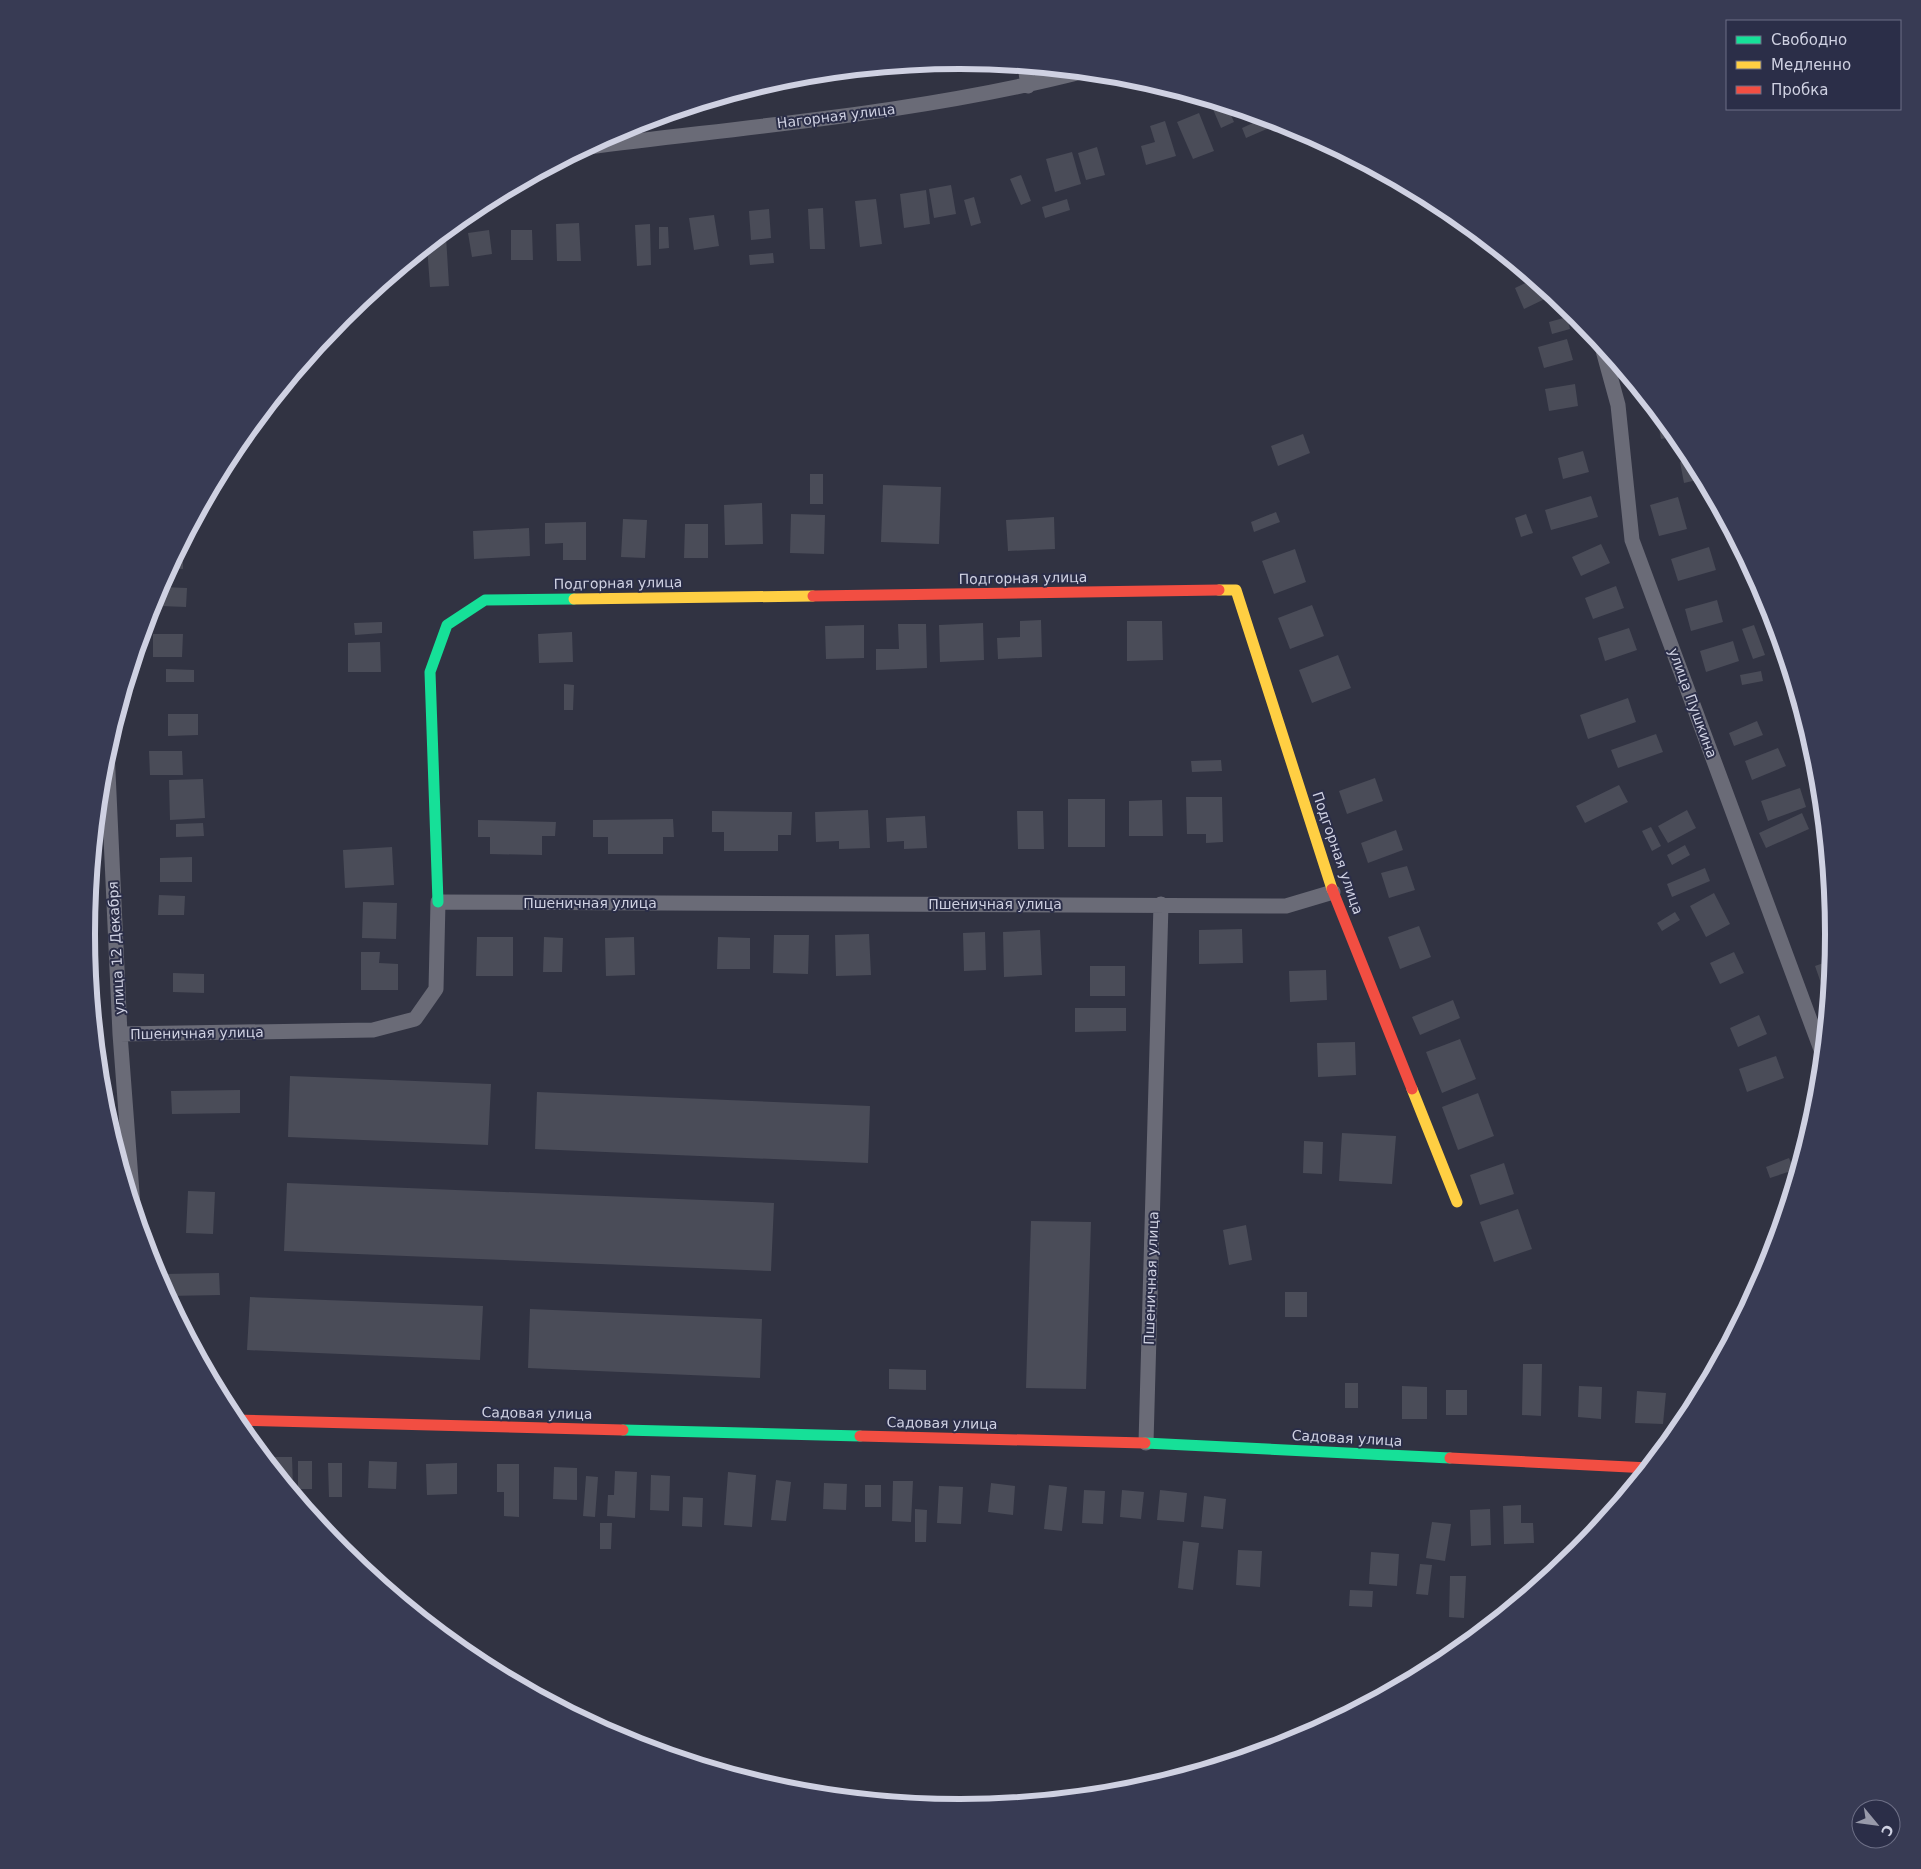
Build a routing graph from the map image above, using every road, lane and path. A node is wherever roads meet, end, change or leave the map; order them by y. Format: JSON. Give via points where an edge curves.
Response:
{"nodes":[{"id":1,"x":1026,"y":72,"type":"edge"},
{"id":2,"x":1068,"y":75,"type":"edge"},
{"id":3,"x":1028,"y":86,"type":"junction"},
{"id":4,"x":617,"y":141,"type":"edge"},
{"id":5,"x":1604,"y":356,"type":"edge"},
{"id":6,"x":108,"y":782,"type":"edge"},
{"id":7,"x":1333,"y":892,"type":"junction"},
{"id":8,"x":438,"y":902,"type":"junction"},
{"id":9,"x":1161,"y":904,"type":"junction"},
{"id":10,"x":120,"y":1034,"type":"junction"},
{"id":11,"x":1819,"y":1045,"type":"edge"},
{"id":12,"x":131,"y":1182,"type":"edge"},
{"id":13,"x":1457,"y":1202,"type":"dead end"},
{"id":14,"x":245,"y":1420,"type":"edge"},
{"id":15,"x":1146,"y":1442,"type":"junction"},
{"id":16,"x":1642,"y":1468,"type":"edge"}],
"edges":[{"from":1,"to":3,"type":"street"},
{"from":2,"to":3,"type":"street","name":"Нагорная улица"},
{"from":3,"to":4,"type":"street","name":"Нагорная улица","via":[[896,108]]},
{"from":5,"to":11,"type":"street","name":"улица Пушкина","via":[[1618,405],[1632,540]]},
{"from":6,"to":10,"type":"street","name":"улица 12 Декабря"},
{"from":7,"to":8,"type":"street","name":"Подгорная улица","via":[[1236,590],[486,600],[447,625],[430,672]]},
{"from":7,"to":9,"type":"street","name":"Пшеничная улица","via":[[1286,906]]},
{"from":7,"to":13,"type":"street","name":"Подгорная улица"},
{"from":8,"to":9,"type":"street","name":"Пшеничная улица"},
{"from":8,"to":10,"type":"street","name":"Пшеничная улица","via":[[436,989],[415,1019],[373,1030]]},
{"from":9,"to":15,"type":"street","name":"Пшеничная улица"},
{"from":10,"to":12,"type":"street","name":"улица 12 Декабря"},
{"from":14,"to":15,"type":"street","name":"Садовая улица"},
{"from":15,"to":16,"type":"street","name":"Садовая улица"}]}
